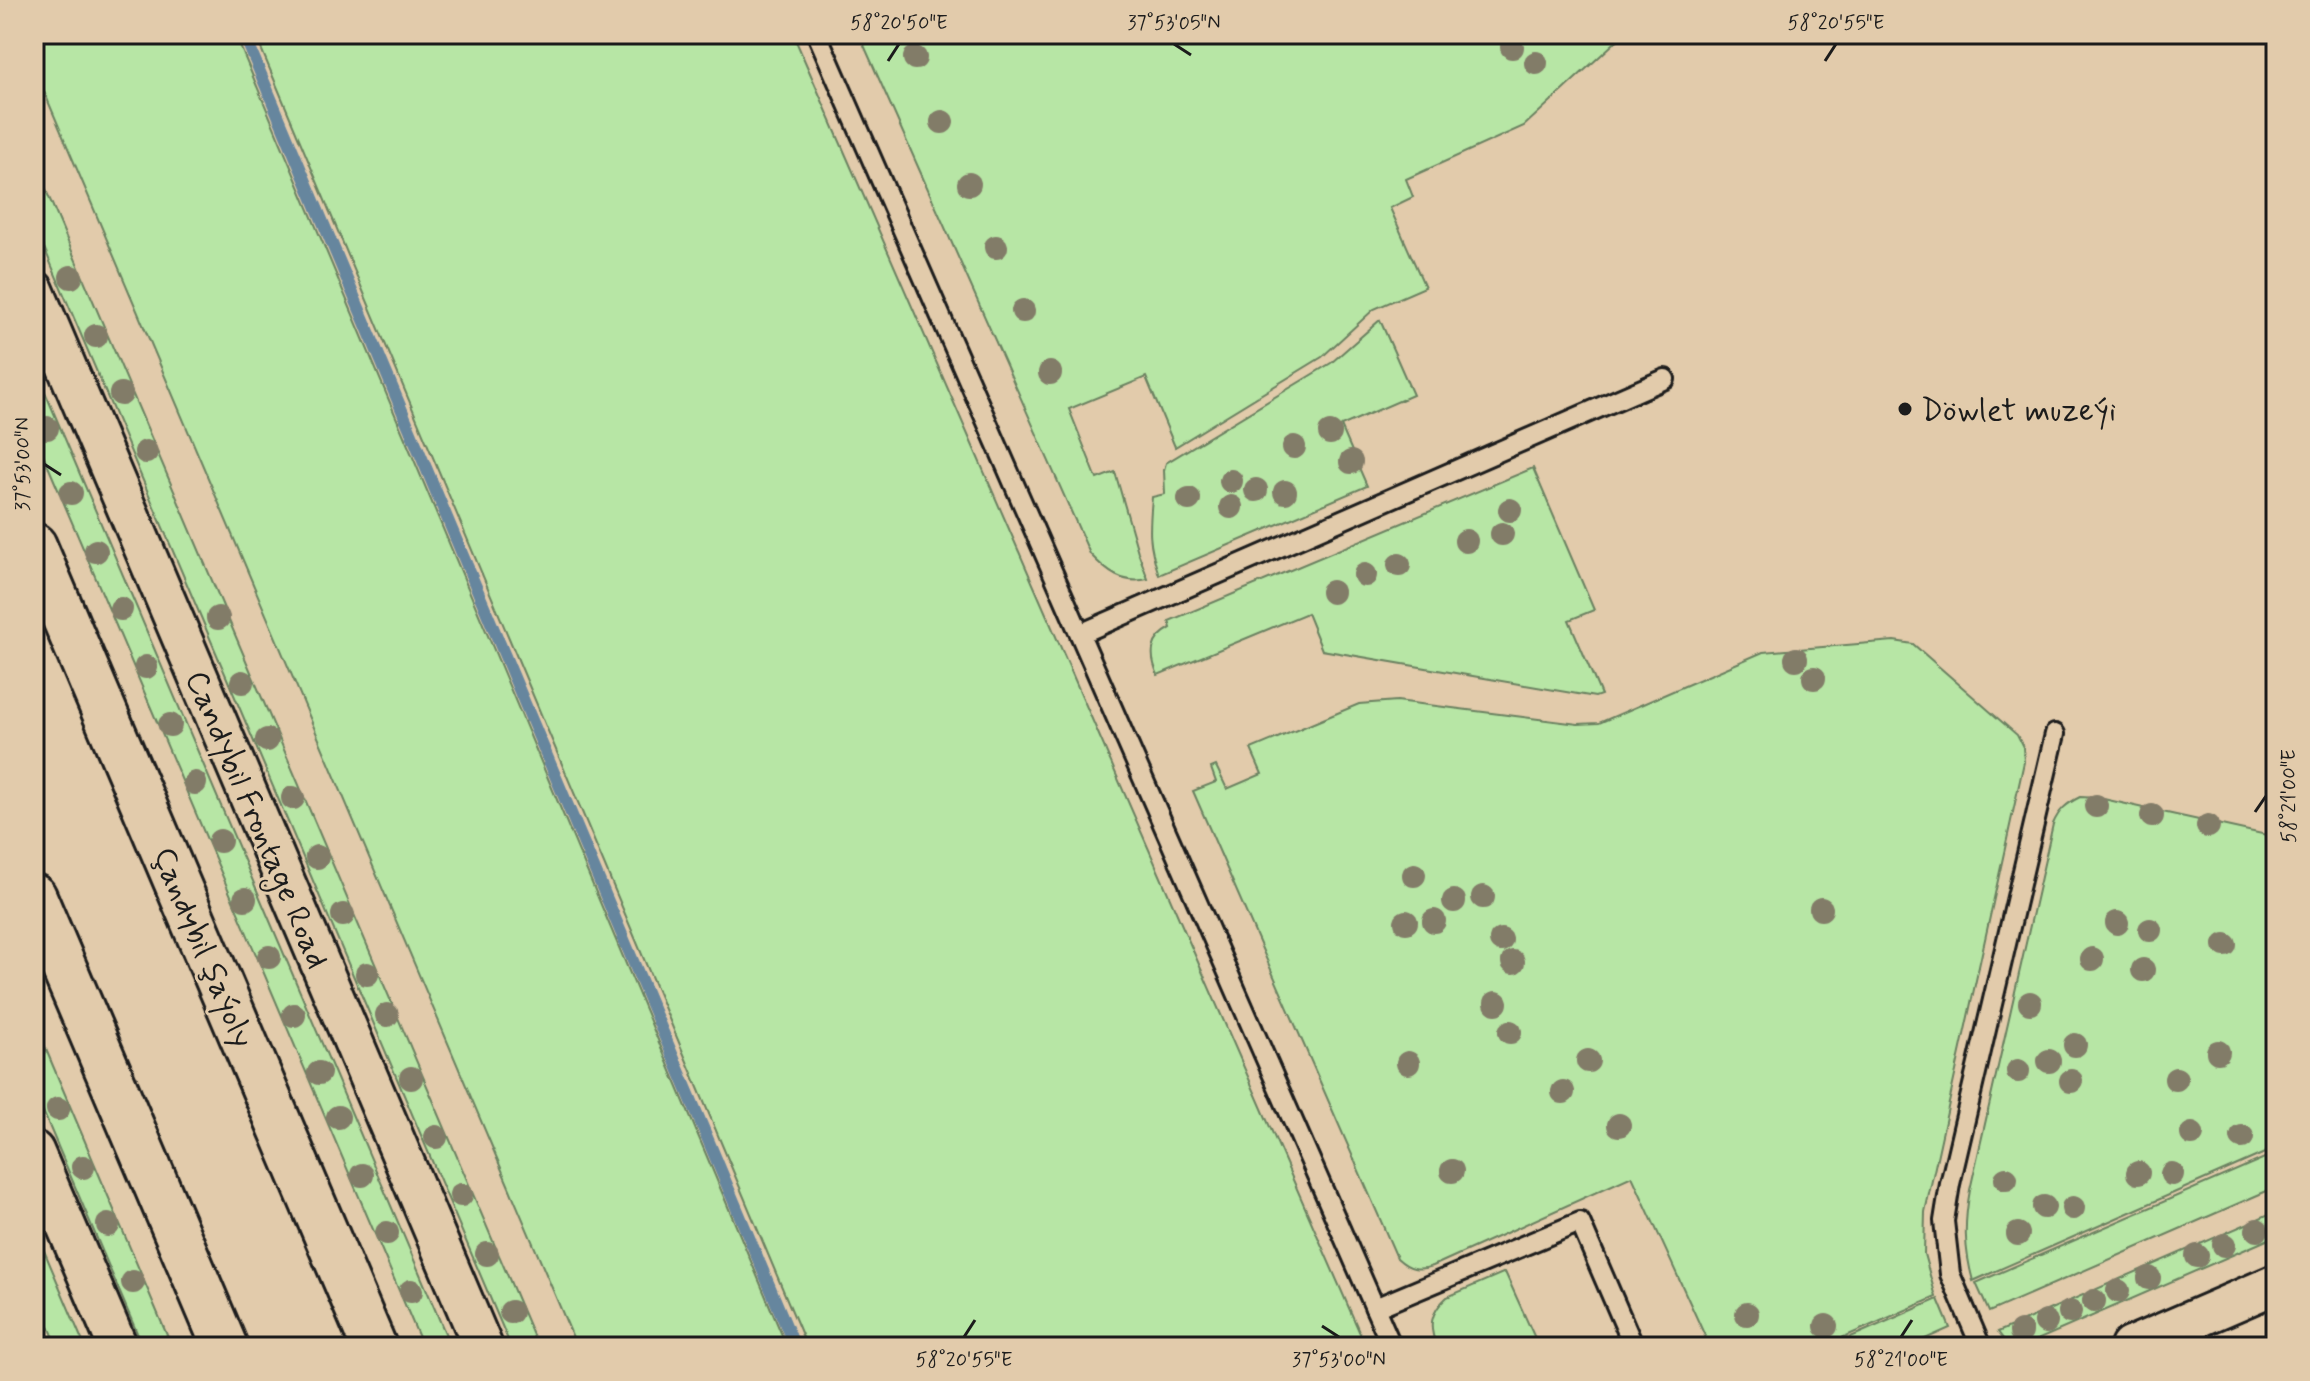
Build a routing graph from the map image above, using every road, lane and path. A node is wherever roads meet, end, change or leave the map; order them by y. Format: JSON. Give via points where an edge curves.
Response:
{"nodes":[{"id":1,"x":817,"y":34,"type":"edge"},
{"id":2,"x":34,"y":290,"type":"edge"},
{"id":3,"x":1665,"y":379,"type":"dead end"},
{"id":4,"x":34,"y":546,"type":"edge"},
{"id":5,"x":1080,"y":634,"type":"junction"},
{"id":6,"x":2055,"y":734,"type":"dead end"},
{"id":7,"x":34,"y":897,"type":"edge"},
{"id":8,"x":34,"y":1151,"type":"edge"},
{"id":9,"x":2276,"y":1284,"type":"edge"},
{"id":10,"x":1375,"y":1308,"type":"junction"},
{"id":11,"x":118,"y":1347,"type":"edge"},
{"id":12,"x":225,"y":1347,"type":"edge"},
{"id":13,"x":374,"y":1347,"type":"edge"},
{"id":14,"x":483,"y":1347,"type":"edge"},
{"id":15,"x":1392,"y":1347,"type":"edge"},
{"id":16,"x":1634,"y":1347,"type":"edge"},
{"id":17,"x":1981,"y":1347,"type":"edge"},
{"id":18,"x":2130,"y":1347,"type":"edge"}],
"edges":[{"from":1,"to":5,"type":"lane"},
{"from":2,"to":14,"type":"street","name":"Candybil Frontage Road"},
{"from":3,"to":5,"type":"lane"},
{"from":4,"to":13,"type":"main road","name":"Çandybil şaýoly"},
{"from":5,"to":10,"type":"lane"},
{"from":6,"to":17,"type":"lane","via":[[1944,1221],[1950,1274]]},
{"from":7,"to":12,"type":"main road"},
{"from":8,"to":11,"type":"street"},
{"from":9,"to":18,"type":"street"},
{"from":10,"to":15,"type":"lane"},
{"from":10,"to":16,"type":"lane","via":[[1580,1222]]}]}
